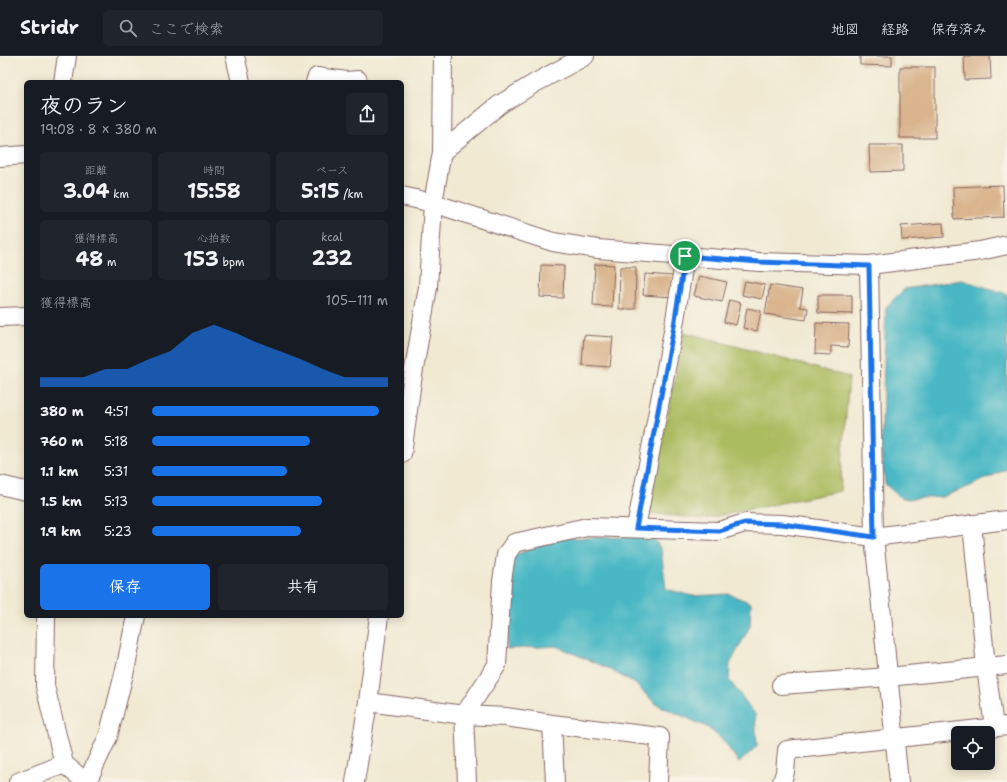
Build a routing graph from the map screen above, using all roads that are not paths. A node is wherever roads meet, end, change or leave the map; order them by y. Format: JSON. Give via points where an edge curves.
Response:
{"nodes":[{"id":1,"x":67,"y":56,"type":"edge"},
{"id":2,"x":235,"y":56,"type":"edge"},
{"id":3,"x":443,"y":56,"type":"edge"},
{"id":4,"x":586,"y":56,"type":"edge"},
{"id":5,"x":63,"y":80,"type":"edge"},
{"id":6,"x":240,"y":80,"type":"edge"},
{"id":7,"x":316,"y":80,"type":"edge"},
{"id":8,"x":337,"y":80,"type":"edge"},
{"id":9,"x":442,"y":152,"type":"junction"},
{"id":10,"x":24,"y":155,"type":"edge"},
{"id":11,"x":0,"y":157,"type":"edge"},
{"id":12,"x":404,"y":196,"type":"edge"},
{"id":13,"x":433,"y":202,"type":"junction"},
{"id":14,"x":1007,"y":246,"type":"edge"},
{"id":15,"x":685,"y":256,"type":"junction"},
{"id":16,"x":869,"y":266,"type":"junction"},
{"id":17,"x":0,"y":316,"type":"edge"},
{"id":18,"x":24,"y":316,"type":"edge"},
{"id":19,"x":404,"y":439,"type":"edge"},
{"id":20,"x":0,"y":485,"type":"edge"},
{"id":21,"x":24,"y":491,"type":"edge"},
{"id":22,"x":1007,"y":520,"type":"edge"},
{"id":23,"x":972,"y":524,"type":"junction"},
{"id":24,"x":636,"y":528,"type":"junction"},
{"id":25,"x":874,"y":537,"type":"junction"},
{"id":26,"x":46,"y":618,"type":"edge"},
{"id":27,"x":136,"y":618,"type":"edge"},
{"id":28,"x":379,"y":618,"type":"edge"},
{"id":29,"x":1007,"y":665,"type":"edge"},
{"id":30,"x":986,"y":667,"type":"junction"},
{"id":31,"x":888,"y":677,"type":"junction"},
{"id":32,"x":781,"y":685,"type":"dead end"},
{"id":33,"x":368,"y":702,"type":"junction"},
{"id":34,"x":464,"y":715,"type":"junction"},
{"id":35,"x":552,"y":724,"type":"junction"},
{"id":36,"x":1000,"y":727,"type":"edge"},
{"id":37,"x":895,"y":739,"type":"junction"},
{"id":38,"x":64,"y":764,"type":"junction"},
{"id":39,"x":18,"y":782,"type":"edge"},
{"id":40,"x":87,"y":782,"type":"edge"},
{"id":41,"x":355,"y":782,"type":"edge"},
{"id":42,"x":467,"y":782,"type":"edge"},
{"id":43,"x":555,"y":782,"type":"edge"},
{"id":44,"x":658,"y":782,"type":"edge"},
{"id":45,"x":782,"y":782,"type":"edge"},
{"id":46,"x":899,"y":782,"type":"edge"}],
"edges":[{"from":1,"to":5,"type":"street"},
{"from":2,"to":6,"type":"street"},
{"from":3,"to":9,"type":"street"},
{"from":4,"to":9,"type":"street","via":[[499,105]]},
{"from":7,"to":8,"type":"street"},
{"from":9,"to":13,"type":"street"},
{"from":10,"to":11,"type":"street"},
{"from":12,"to":13,"type":"street"},
{"from":13,"to":15,"type":"street","via":[[553,242],[598,249]]},
{"from":13,"to":19,"type":"street","via":[[428,286]]},
{"from":14,"to":16,"type":"street"},
{"from":15,"to":16,"type":"street"},
{"from":15,"to":24,"type":"street"},
{"from":16,"to":25,"type":"street"},
{"from":17,"to":18,"type":"street"},
{"from":20,"to":21,"type":"street"},
{"from":22,"to":23,"type":"street"},
{"from":23,"to":25,"type":"street"},
{"from":23,"to":30,"type":"street"},
{"from":24,"to":25,"type":"street","via":[[719,531],[745,523],[782,524]]},
{"from":24,"to":34,"type":"street","via":[[587,527],[514,543],[506,555],[502,581],[496,665]]},
{"from":25,"to":31,"type":"street"},
{"from":26,"to":38,"type":"street","via":[[46,686]]},
{"from":27,"to":40,"type":"street","via":[[108,737]]},
{"from":28,"to":33,"type":"street"},
{"from":29,"to":30,"type":"street"},
{"from":30,"to":31,"type":"street"},
{"from":30,"to":36,"type":"street"},
{"from":31,"to":32,"type":"street"},
{"from":31,"to":37,"type":"street"},
{"from":33,"to":34,"type":"street"},
{"from":33,"to":41,"type":"street"},
{"from":34,"to":35,"type":"street","via":[[506,717]]},
{"from":34,"to":42,"type":"street"},
{"from":35,"to":43,"type":"street"},
{"from":35,"to":44,"type":"street","via":[[660,737]]},
{"from":36,"to":37,"type":"street"},
{"from":37,"to":45,"type":"street","via":[[787,750],[786,772]]},
{"from":37,"to":46,"type":"street"},
{"from":38,"to":39,"type":"street"},
{"from":38,"to":40,"type":"street"}]}
